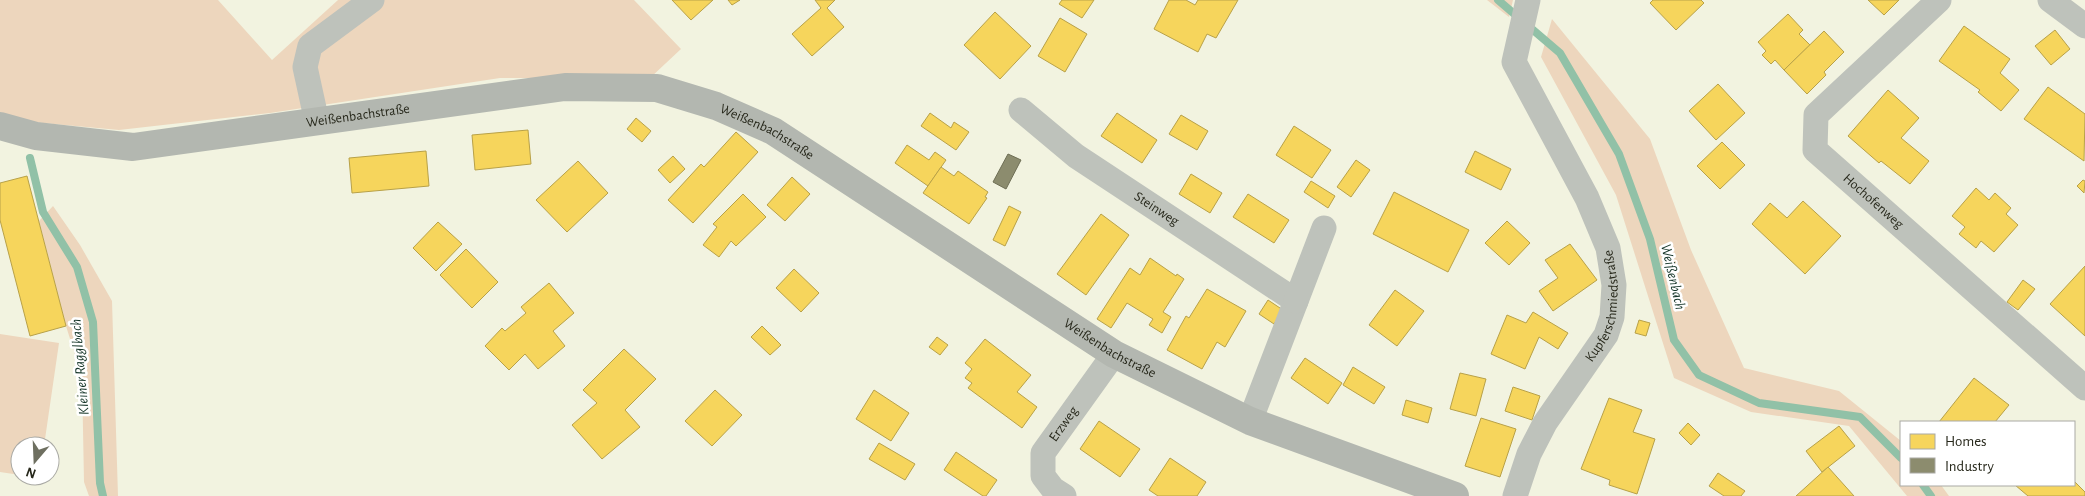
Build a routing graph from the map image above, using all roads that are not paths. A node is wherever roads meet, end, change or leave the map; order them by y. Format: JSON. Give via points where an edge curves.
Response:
{"nodes":[{"id":1,"x":372,"y":0,"type":"edge"},
{"id":2,"x":1528,"y":0,"type":"edge"},
{"id":3,"x":1939,"y":0,"type":"edge"},
{"id":4,"x":2050,"y":0,"type":"edge"},
{"id":5,"x":2085,"y":26,"type":"edge"},
{"id":6,"x":1021,"y":110,"type":"dead end"},
{"id":7,"x":317,"y":122,"type":"junction"},
{"id":8,"x":0,"y":126,"type":"edge"},
{"id":9,"x":1324,"y":228,"type":"dead end"},
{"id":10,"x":1296,"y":301,"type":"junction"},
{"id":11,"x":1114,"y":354,"type":"junction"},
{"id":12,"x":2085,"y":388,"type":"edge"},
{"id":13,"x":1250,"y":421,"type":"junction"},
{"id":14,"x":1064,"y":496,"type":"edge"},
{"id":15,"x":1456,"y":496,"type":"edge"},
{"id":16,"x":1515,"y":496,"type":"edge"}],
"edges":[{"from":1,"to":7,"type":"street","via":[[310,46],[305,67]]},
{"from":2,"to":16,"type":"street","name":"Kupferschmiedstraße","via":[[1514,62],[1587,198],[1608,248],[1614,285],[1612,317],[1606,335],[1545,423],[1529,454]]},
{"from":3,"to":12,"type":"street","name":"Hochofenweg","via":[[1816,115],[1815,150]]},
{"from":4,"to":5,"type":"street"},
{"from":6,"to":10,"type":"street","name":"Steinweg","via":[[1076,156]]},
{"from":7,"to":8,"type":"main road","name":"Weißenbachstraße","via":[[133,147],[36,136]]},
{"from":7,"to":11,"type":"main road","name":"Weißenbachstraße","via":[[565,87],[657,88],[716,106],[773,131]]},
{"from":9,"to":10,"type":"street"},
{"from":10,"to":13,"type":"street"},
{"from":11,"to":13,"type":"main road","name":"Weißenbachstraße"},
{"from":11,"to":14,"type":"street","name":"Erzweg","via":[[1043,453],[1043,476],[1053,489]]},
{"from":13,"to":15,"type":"main road","name":"Weißenbachstraße"}]}
